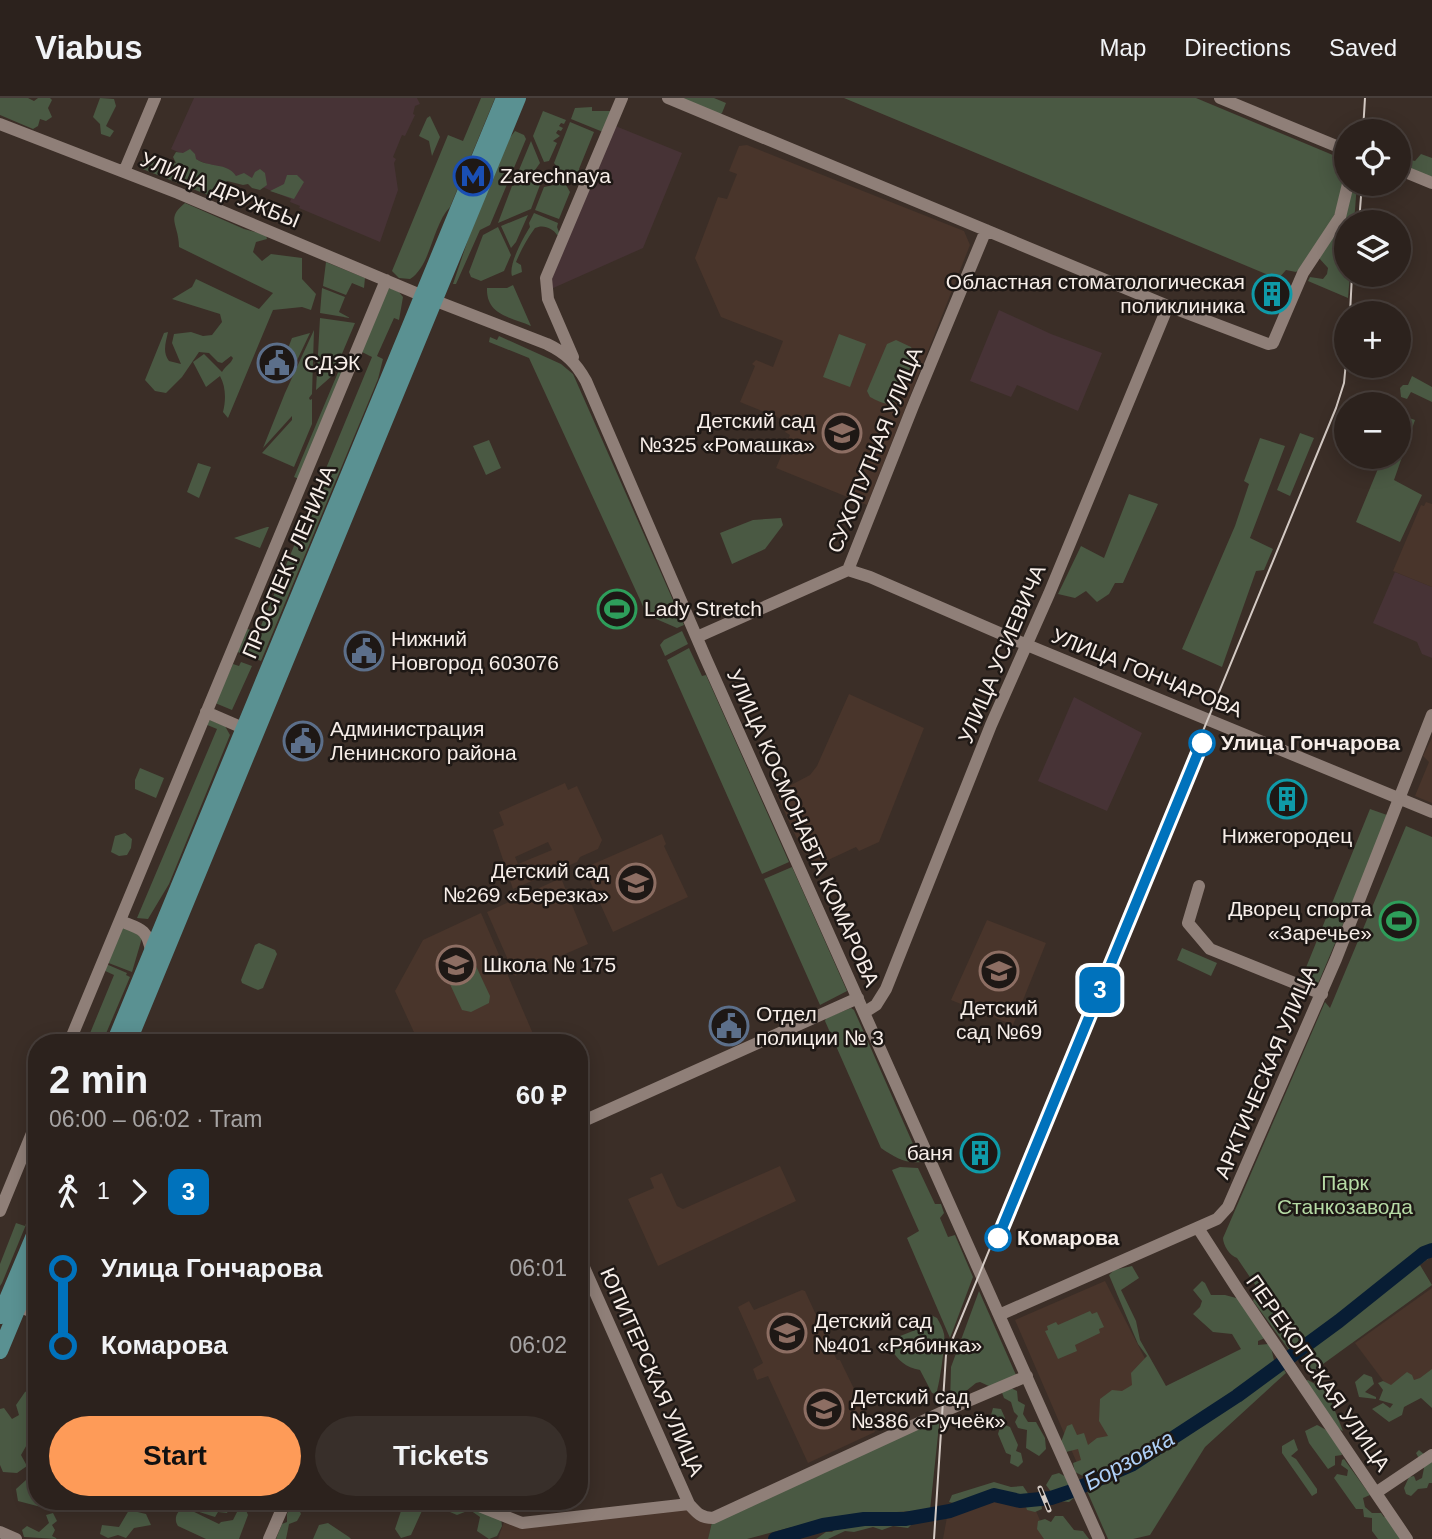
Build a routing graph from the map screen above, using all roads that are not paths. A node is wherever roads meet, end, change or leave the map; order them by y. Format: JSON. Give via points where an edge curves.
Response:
{"nodes":[{"id":1,"x":155,"y":98,"type":"edge"},
{"id":2,"x":504,"y":98,"type":"edge"},
{"id":3,"x":518,"y":98,"type":"edge"},
{"id":4,"x":622,"y":98,"type":"edge"},
{"id":5,"x":668,"y":98,"type":"edge"},
{"id":6,"x":1220,"y":98,"type":"edge"},
{"id":7,"x":0,"y":124,"type":"edge"},
{"id":8,"x":1334,"y":145,"type":"edge"},
{"id":9,"x":124,"y":172,"type":"junction"},
{"id":10,"x":1411,"y":174,"type":"edge"},
{"id":11,"x":1432,"y":183,"type":"edge"},
{"id":12,"x":1345,"y":196,"type":"edge"},
{"id":13,"x":986,"y":230,"type":"junction"},
{"id":14,"x":386,"y":280,"type":"junction"},
{"id":15,"x":430,"y":298,"type":"junction"},
{"id":16,"x":1168,"y":306,"type":"junction"},
{"id":17,"x":576,"y":364,"type":"junction"},
{"id":18,"x":848,"y":570,"type":"junction"},
{"id":19,"x":697,"y":637,"type":"junction"},
{"id":20,"x":1027,"y":645,"type":"junction"},
{"id":21,"x":206,"y":712,"type":"junction"},
{"id":22,"x":1432,"y":715,"type":"edge"},
{"id":23,"x":243,"y":728,"type":"junction"},
{"id":24,"x":1400,"y":798,"type":"junction"},
{"id":25,"x":1432,"y":812,"type":"edge"},
{"id":26,"x":1199,"y":886,"type":"dead end"},
{"id":27,"x":121,"y":918,"type":"junction"},
{"id":28,"x":164,"y":920,"type":"junction"},
{"id":29,"x":151,"y":951,"type":"junction"},
{"id":30,"x":1321,"y":994,"type":"junction"},
{"id":31,"x":858,"y":998,"type":"junction"},
{"id":32,"x":864,"y":1012,"type":"junction"},
{"id":33,"x":73,"y":1034,"type":"edge"},
{"id":34,"x":118,"y":1034,"type":"edge"},
{"id":35,"x":132,"y":1034,"type":"edge"},
{"id":36,"x":588,"y":1119,"type":"edge"},
{"id":37,"x":28,"y":1143,"type":"edge"},
{"id":38,"x":0,"y":1210,"type":"edge"},
{"id":39,"x":1198,"y":1227,"type":"junction"},
{"id":40,"x":28,"y":1250,"type":"edge"},
{"id":41,"x":28,"y":1274,"type":"edge"},
{"id":42,"x":588,"y":1276,"type":"edge"},
{"id":43,"x":6,"y":1305,"type":"edge"},
{"id":44,"x":28,"y":1311,"type":"edge"},
{"id":45,"x":999,"y":1315,"type":"junction"},
{"id":46,"x":0,"y":1351,"type":"edge"},
{"id":47,"x":1027,"y":1376,"type":"junction"},
{"id":48,"x":1432,"y":1455,"type":"edge"},
{"id":49,"x":1377,"y":1492,"type":"junction"},
{"id":50,"x":689,"y":1504,"type":"junction"},
{"id":51,"x":282,"y":1510,"type":"edge"},
{"id":52,"x":486,"y":1510,"type":"edge"},
{"id":53,"x":0,"y":1532,"type":"edge"},
{"id":54,"x":16,"y":1539,"type":"edge"},
{"id":55,"x":270,"y":1539,"type":"edge"},
{"id":56,"x":1099,"y":1539,"type":"edge"},
{"id":57,"x":1407,"y":1539,"type":"edge"}],
"edges":[{"from":1,"to":9,"type":"street"},
{"from":2,"to":15,"type":"main road","name":"ПРОСПЕКТ ЛЕНИНА"},
{"from":3,"to":15,"type":"main road","name":"ПРОСПЕКТ ЛЕНИНА"},
{"from":4,"to":17,"type":"street","via":[[546,278],[548,299]]},
{"from":5,"to":13,"type":"street"},
{"from":6,"to":8,"type":"street"},
{"from":7,"to":9,"type":"street","name":"УЛИЦА ДРУЖБЫ"},
{"from":9,"to":14,"type":"street","name":"УЛИЦА ДРУЖБЫ"},
{"from":10,"to":11,"type":"street"},
{"from":12,"to":16,"type":"street","via":[[1340,217],[1303,273],[1273,343],[1259,342]]},
{"from":13,"to":16,"type":"street"},
{"from":13,"to":18,"type":"street","name":"СУХОПУТНАЯ УЛИЦА"},
{"from":14,"to":15,"type":"street","name":"УЛИЦА ДРУЖБЫ"},
{"from":14,"to":21,"type":"street"},
{"from":15,"to":17,"type":"street","name":"УЛИЦА КОСМОНАВТА КОМАРОВА","via":[[547,344]]},
{"from":15,"to":23,"type":"main road","name":"ПРОСПЕКТ ЛЕНИНА"},
{"from":15,"to":35,"type":"main road","name":"ПРОСПЕКТ ЛЕНИНА"},
{"from":16,"to":20,"type":"street","name":"УЛИЦА УСИЕВИЧА"},
{"from":17,"to":19,"type":"street","name":"УЛИЦА КОСМОНАВТА КОМАРОВА"},
{"from":18,"to":19,"type":"street","name":"СУХОПУТНАЯ УЛИЦА"},
{"from":18,"to":20,"type":"street","name":"УЛИЦА ГОНЧАРОВА"},
{"from":19,"to":31,"type":"street","name":"УЛИЦА КОСМОНАВТА КОМАРОВА"},
{"from":20,"to":24,"type":"street","name":"УЛИЦА ГОНЧАРОВА"},
{"from":20,"to":32,"type":"street","name":"УЛИЦА УСИЕВИЧА","via":[[886,989],[876,1005]]},
{"from":21,"to":23,"type":"street"},
{"from":21,"to":27,"type":"street"},
{"from":22,"to":24,"type":"street","name":"АРКТИЧЕСКАЯ УЛИЦА"},
{"from":23,"to":28,"type":"main road","name":"ПРОСПЕКТ ЛЕНИНА"},
{"from":24,"to":25,"type":"street","name":"УЛИЦА ГОНЧАРОВА"},
{"from":24,"to":30,"type":"street","name":"АРКТИЧЕСКАЯ УЛИЦА"},
{"from":26,"to":30,"type":"street","via":[[1188,923],[1210,949]]},
{"from":27,"to":28,"type":"street","via":[[153,925]]},
{"from":27,"to":29,"type":"street","via":[[148,936]]},
{"from":27,"to":33,"type":"street"},
{"from":28,"to":29,"type":"main road","name":"ПРОСПЕКТ ЛЕНИНА"},
{"from":29,"to":34,"type":"main road","name":"ПРОСПЕКТ ЛЕНИНА"},
{"from":30,"to":39,"type":"street","name":"АРКТИЧЕСКАЯ УЛИЦА","via":[[1228,1207],[1217,1219]]},
{"from":31,"to":32,"type":"street","name":"УЛИЦА КОСМОНАВТА КОМАРОВА"},
{"from":31,"to":36,"type":"street"},
{"from":32,"to":45,"type":"street","name":"УЛИЦА КОСМОНАВТА КОМАРОВА"},
{"from":37,"to":38,"type":"street"},
{"from":39,"to":45,"type":"street","name":"АРКТИЧЕСКАЯ УЛИЦА"},
{"from":39,"to":49,"type":"street","name":"ПЕРЕКОПСКАЯ УЛИЦА"},
{"from":40,"to":43,"type":"main road"},
{"from":41,"to":43,"type":"main road"},
{"from":42,"to":50,"type":"street","name":"ЮПИТЕРСКАЯ УЛИЦА"},
{"from":43,"to":44,"type":"street"},
{"from":43,"to":46,"type":"main road"},
{"from":45,"to":47,"type":"street","name":"УЛИЦА КОСМОНАВТА КОМАРОВА"},
{"from":47,"to":50,"type":"street","via":[[713,1518],[698,1514]]},
{"from":47,"to":56,"type":"street","name":"УЛИЦА КОСМОНАВТА КОМАРОВА"},
{"from":48,"to":49,"type":"street"},
{"from":49,"to":57,"type":"street","name":"ПЕРЕКОПСКАЯ УЛИЦА"},
{"from":50,"to":52,"type":"street","via":[[522,1523]]},
{"from":51,"to":55,"type":"street"},
{"from":53,"to":54,"type":"street"}]}
